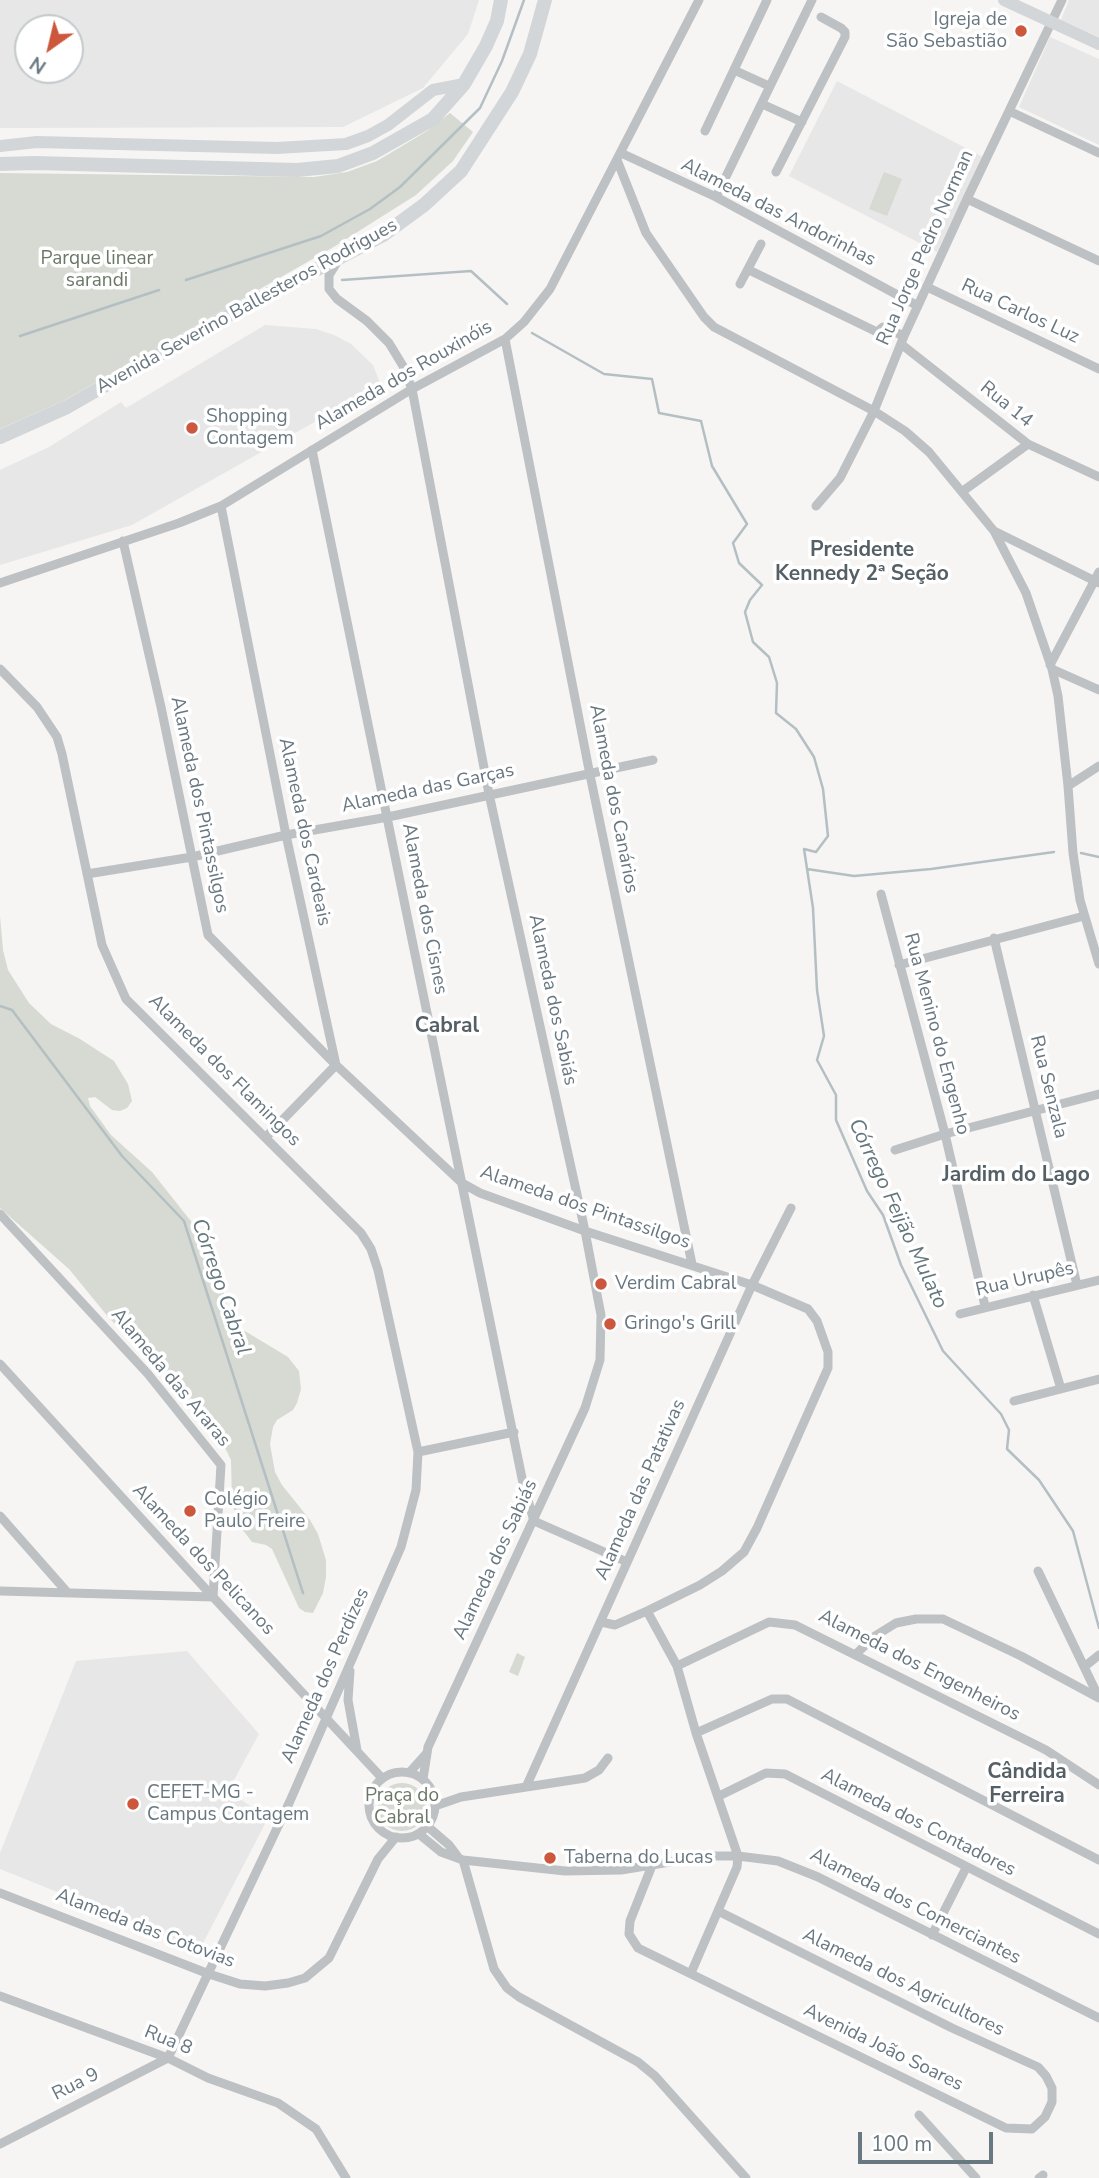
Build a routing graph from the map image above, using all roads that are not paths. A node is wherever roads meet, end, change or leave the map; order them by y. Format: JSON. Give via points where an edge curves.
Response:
{"nodes":[{"id":1,"x":501,"y":0,"type":"edge"},
{"id":2,"x":545,"y":0,"type":"edge"},
{"id":3,"x":699,"y":0,"type":"edge"},
{"id":4,"x":768,"y":0,"type":"edge"},
{"id":5,"x":813,"y":0,"type":"edge"},
{"id":6,"x":1004,"y":0,"type":"edge"},
{"id":7,"x":1062,"y":0,"type":"edge"},
{"id":8,"x":821,"y":17,"type":"dead end"},
{"id":9,"x":1052,"y":22,"type":"junction"},
{"id":10,"x":1099,"y":44,"type":"edge"},
{"id":11,"x":734,"y":70,"type":"junction"},
{"id":12,"x":464,"y":84,"type":"junction"},
{"id":13,"x":769,"y":86,"type":"junction"},
{"id":14,"x":762,"y":104,"type":"junction"},
{"id":15,"x":1009,"y":111,"type":"junction"},
{"id":16,"x":802,"y":122,"type":"junction"},
{"id":17,"x":705,"y":131,"type":"dead end"},
{"id":18,"x":0,"y":146,"type":"edge"},
{"id":19,"x":1099,"y":153,"type":"edge"},
{"id":20,"x":619,"y":157,"type":"junction"},
{"id":21,"x":0,"y":164,"type":"edge"},
{"id":22,"x":776,"y":172,"type":"dead end"},
{"id":23,"x":716,"y":197,"type":"junction"},
{"id":24,"x":967,"y":199,"type":"junction"},
{"id":25,"x":761,"y":244,"type":"dead end"},
{"id":26,"x":340,"y":258,"type":"junction"},
{"id":27,"x":1099,"y":261,"type":"edge"},
{"id":28,"x":749,"y":270,"type":"junction"},
{"id":29,"x":740,"y":284,"type":"dead end"},
{"id":30,"x":927,"y":287,"type":"junction"},
{"id":31,"x":918,"y":306,"type":"junction"},
{"id":32,"x":505,"y":339,"type":"junction"},
{"id":33,"x":903,"y":340,"type":"junction"},
{"id":34,"x":1099,"y":369,"type":"edge"},
{"id":35,"x":412,"y":390,"type":"junction"},
{"id":36,"x":874,"y":411,"type":"junction"},
{"id":37,"x":0,"y":437,"type":"edge"},
{"id":38,"x":1028,"y":444,"type":"junction"},
{"id":39,"x":312,"y":450,"type":"junction"},
{"id":40,"x":1099,"y":477,"type":"edge"},
{"id":41,"x":963,"y":491,"type":"junction"},
{"id":42,"x":221,"y":506,"type":"junction"},
{"id":43,"x":816,"y":506,"type":"dead end"},
{"id":44,"x":994,"y":531,"type":"junction"},
{"id":45,"x":122,"y":541,"type":"junction"},
{"id":46,"x":1098,"y":579,"type":"edge"},
{"id":47,"x":1,"y":583,"type":"edge"},
{"id":48,"x":1051,"y":667,"type":"junction"},
{"id":49,"x":0,"y":669,"type":"edge"},
{"id":50,"x":1099,"y":690,"type":"edge"},
{"id":51,"x":653,"y":760,"type":"dead end"},
{"id":52,"x":1099,"y":766,"type":"edge"},
{"id":53,"x":590,"y":775,"type":"junction"},
{"id":54,"x":1068,"y":786,"type":"junction"},
{"id":55,"x":489,"y":794,"type":"junction"},
{"id":56,"x":388,"y":817,"type":"junction"},
{"id":57,"x":286,"y":835,"type":"junction"},
{"id":58,"x":192,"y":857,"type":"junction"},
{"id":59,"x":87,"y":874,"type":"junction"},
{"id":60,"x":881,"y":894,"type":"dead end"},
{"id":61,"x":1084,"y":916,"type":"junction"},
{"id":62,"x":994,"y":938,"type":"junction"},
{"id":63,"x":1096,"y":940,"type":"edge"},
{"id":64,"x":1099,"y":964,"type":"edge"},
{"id":65,"x":899,"y":965,"type":"junction"},
{"id":66,"x":337,"y":1065,"type":"junction"},
{"id":67,"x":1099,"y":1094,"type":"edge"},
{"id":68,"x":1036,"y":1112,"type":"junction"},
{"id":69,"x":945,"y":1134,"type":"junction"},
{"id":70,"x":266,"y":1137,"type":"junction"},
{"id":71,"x":895,"y":1150,"type":"dead end"},
{"id":72,"x":462,"y":1183,"type":"junction"},
{"id":73,"x":791,"y":1208,"type":"dead end"},
{"id":74,"x":0,"y":1214,"type":"edge"},
{"id":75,"x":585,"y":1231,"type":"junction"},
{"id":76,"x":691,"y":1264,"type":"junction"},
{"id":77,"x":1099,"y":1280,"type":"edge"},
{"id":78,"x":752,"y":1285,"type":"junction"},
{"id":79,"x":1077,"y":1285,"type":"junction"},
{"id":80,"x":1033,"y":1296,"type":"junction"},
{"id":81,"x":985,"y":1306,"type":"junction"},
{"id":82,"x":960,"y":1314,"type":"dead end"},
{"id":83,"x":0,"y":1364,"type":"edge"},
{"id":84,"x":1099,"y":1379,"type":"edge"},
{"id":85,"x":1061,"y":1389,"type":"junction"},
{"id":86,"x":1014,"y":1401,"type":"dead end"},
{"id":87,"x":514,"y":1433,"type":"junction"},
{"id":88,"x":418,"y":1452,"type":"junction"},
{"id":89,"x":0,"y":1516,"type":"edge"},
{"id":90,"x":534,"y":1521,"type":"junction"},
{"id":91,"x":627,"y":1562,"type":"junction"},
{"id":92,"x":1038,"y":1571,"type":"dead end"},
{"id":93,"x":0,"y":1591,"type":"edge"},
{"id":94,"x":67,"y":1592,"type":"junction"},
{"id":95,"x":213,"y":1598,"type":"junction"},
{"id":96,"x":647,"y":1611,"type":"junction"},
{"id":97,"x":601,"y":1622,"type":"junction"},
{"id":98,"x":856,"y":1654,"type":"junction"},
{"id":99,"x":1099,"y":1655,"type":"edge"},
{"id":100,"x":350,"y":1665,"type":"junction"},
{"id":101,"x":677,"y":1666,"type":"junction"},
{"id":102,"x":1084,"y":1667,"type":"junction"},
{"id":103,"x":1099,"y":1698,"type":"edge"},
{"id":104,"x":326,"y":1719,"type":"junction"},
{"id":105,"x":696,"y":1732,"type":"junction"},
{"id":106,"x":357,"y":1752,"type":"junction"},
{"id":107,"x":425,"y":1754,"type":"junction"},
{"id":108,"x":608,"y":1758,"type":"dead end"},
{"id":109,"x":409,"y":1773,"type":"junction"},
{"id":110,"x":382,"y":1777,"type":"junction"},
{"id":111,"x":423,"y":1779,"type":"junction"},
{"id":112,"x":1099,"y":1785,"type":"edge"},
{"id":113,"x":526,"y":1787,"type":"junction"},
{"id":114,"x":432,"y":1794,"type":"junction"},
{"id":115,"x":719,"y":1796,"type":"junction"},
{"id":116,"x":461,"y":1797,"type":"junction"},
{"id":117,"x":435,"y":1806,"type":"junction"},
{"id":118,"x":427,"y":1826,"type":"junction"},
{"id":119,"x":382,"y":1832,"type":"junction"},
{"id":120,"x":419,"y":1834,"type":"junction"},
{"id":121,"x":396,"y":1838,"type":"junction"},
{"id":122,"x":738,"y":1856,"type":"junction"},
{"id":123,"x":460,"y":1858,"type":"junction"},
{"id":124,"x":378,"y":1859,"type":"junction"},
{"id":125,"x":1099,"y":1860,"type":"edge"},
{"id":126,"x":653,"y":1863,"type":"junction"},
{"id":127,"x":966,"y":1868,"type":"junction"},
{"id":128,"x":0,"y":1893,"type":"edge"},
{"id":129,"x":718,"y":1911,"type":"junction"},
{"id":130,"x":1099,"y":1934,"type":"edge"},
{"id":131,"x":932,"y":1935,"type":"junction"},
{"id":132,"x":691,"y":1973,"type":"junction"},
{"id":133,"x":209,"y":1974,"type":"junction"},
{"id":134,"x":0,"y":1996,"type":"edge"},
{"id":135,"x":1099,"y":2018,"type":"edge"},
{"id":136,"x":168,"y":2058,"type":"junction"},
{"id":137,"x":1052,"y":2102,"type":"joint"},
{"id":138,"x":919,"y":2115,"type":"dead end"},
{"id":139,"x":0,"y":2144,"type":"edge"},
{"id":140,"x":346,"y":2178,"type":"edge"},
{"id":141,"x":746,"y":2178,"type":"edge"},
{"id":142,"x":976,"y":2178,"type":"edge"}],
"edges":[{"from":1,"to":12,"type":"main road","via":[[486,46]]},
{"from":2,"to":26,"type":"main road","name":"Avenida Severino Ballesteros Rodrigues","via":[[517,82],[461,171],[383,235]]},
{"from":3,"to":20,"type":"street","name":"Alameda dos Rouxinóis"},
{"from":4,"to":11,"type":"street"},
{"from":5,"to":13,"type":"street"},
{"from":6,"to":9,"type":"street"},
{"from":7,"to":9,"type":"street","name":"Rua Jorge Pedro Norman"},
{"from":8,"to":16,"type":"street","via":[[841,28],[845,37]]},
{"from":9,"to":10,"type":"street"},
{"from":9,"to":15,"type":"street","name":"Rua Jorge Pedro Norman"},
{"from":11,"to":13,"type":"street"},
{"from":11,"to":17,"type":"street"},
{"from":12,"to":18,"type":"street","via":[[433,90],[388,125],[346,144],[277,148],[37,142]]},
{"from":12,"to":21,"type":"main road","via":[[433,119],[373,153],[338,166],[297,170]]},
{"from":13,"to":14,"type":"street"},
{"from":14,"to":16,"type":"street"},
{"from":14,"to":23,"type":"street"},
{"from":15,"to":19,"type":"street"},
{"from":15,"to":24,"type":"street","name":"Rua Jorge Pedro Norman"},
{"from":16,"to":22,"type":"street"},
{"from":20,"to":23,"type":"street","name":"Alameda das Andorinhas"},
{"from":20,"to":32,"type":"street","name":"Alameda dos Rouxinóis","via":[[550,289]]},
{"from":20,"to":36,"type":"street","via":[[646,233],[714,327]]},
{"from":23,"to":31,"type":"street","name":"Alameda das Andorinhas"},
{"from":24,"to":27,"type":"street"},
{"from":24,"to":30,"type":"street","name":"Rua Jorge Pedro Norman"},
{"from":25,"to":28,"type":"street"},
{"from":26,"to":35,"type":"street","name":"Alameda dos Sabiás","via":[[329,275],[329,289],[389,344]]},
{"from":26,"to":37,"type":"main road","name":"Avenida Severino Ballesteros Rodrigues","via":[[67,407]]},
{"from":28,"to":29,"type":"street"},
{"from":28,"to":33,"type":"street","via":[[877,332],[883,327]]},
{"from":30,"to":31,"type":"street","name":"Rua Jorge Pedro Norman"},
{"from":30,"to":34,"type":"street","name":"Rua Carlos Luz"},
{"from":31,"to":33,"type":"street","name":"Rua Jorge Pedro Norman"},
{"from":32,"to":35,"type":"street","name":"Alameda dos Rouxinóis"},
{"from":32,"to":53,"type":"street","name":"Alameda dos Canários"},
{"from":33,"to":36,"type":"street","name":"Rua Jorge Pedro Norman"},
{"from":33,"to":38,"type":"street","name":"Rua 14"},
{"from":35,"to":39,"type":"street","name":"Alameda dos Rouxinóis"},
{"from":35,"to":55,"type":"street","name":"Alameda dos Sabiás"},
{"from":36,"to":41,"type":"street","via":[[905,430]]},
{"from":36,"to":43,"type":"street","name":"Rua Jorge Pedro Norman","via":[[839,478]]},
{"from":38,"to":40,"type":"street","name":"Rua 14"},
{"from":38,"to":41,"type":"street"},
{"from":39,"to":42,"type":"street","name":"Alameda dos Rouxinóis"},
{"from":39,"to":56,"type":"street","name":"Alameda dos Cisnes"},
{"from":41,"to":44,"type":"street"},
{"from":42,"to":45,"type":"street","name":"Alameda dos Rouxinóis"},
{"from":42,"to":57,"type":"street","name":"Alameda dos Cardeais"},
{"from":44,"to":46,"type":"street"},
{"from":44,"to":48,"type":"street","via":[[1027,593]]},
{"from":45,"to":47,"type":"street","name":"Alameda dos Rouxinóis"},
{"from":45,"to":58,"type":"street","name":"Alameda dos Pintassilgos"},
{"from":46,"to":48,"type":"street"},
{"from":48,"to":50,"type":"street"},
{"from":48,"to":54,"type":"street"},
{"from":49,"to":59,"type":"street","name":"Alameda dos Flamingos","via":[[37,707],[57,737]]},
{"from":51,"to":53,"type":"street","name":"Alameda das Garças"},
{"from":52,"to":54,"type":"street"},
{"from":53,"to":55,"type":"street","name":"Alameda das Garças"},
{"from":53,"to":76,"type":"street","name":"Alameda dos Canários"},
{"from":54,"to":61,"type":"street"},
{"from":55,"to":56,"type":"street","name":"Alameda das Garças"},
{"from":55,"to":75,"type":"street","name":"Alameda dos Sabiás"},
{"from":56,"to":57,"type":"street","name":"Alameda das Garças"},
{"from":56,"to":72,"type":"street","name":"Alameda dos Cisnes"},
{"from":57,"to":58,"type":"street","name":"Alameda das Garças"},
{"from":57,"to":66,"type":"street","name":"Alameda dos Cardeais"},
{"from":58,"to":59,"type":"street","name":"Alameda das Garças"},
{"from":58,"to":66,"type":"street","name":"Alameda dos Pintassilgos","via":[[208,935]]},
{"from":59,"to":70,"type":"street","name":"Alameda dos Flamingos","via":[[102,945],[126,999]]},
{"from":60,"to":65,"type":"street","name":"Rua Menino do Engenho"},
{"from":61,"to":62,"type":"street"},
{"from":61,"to":63,"type":"street"},
{"from":62,"to":65,"type":"street"},
{"from":62,"to":68,"type":"street","name":"Rua Senzala"},
{"from":63,"to":64,"type":"street"},
{"from":65,"to":69,"type":"street","name":"Rua Menino do Engenho"},
{"from":66,"to":70,"type":"street"},
{"from":66,"to":72,"type":"street","name":"Alameda dos Pintassilgos"},
{"from":67,"to":68,"type":"street"},
{"from":68,"to":69,"type":"street"},
{"from":68,"to":79,"type":"street","name":"Rua Senzala"},
{"from":69,"to":71,"type":"street"},
{"from":69,"to":81,"type":"street","name":"Rua Menino do Engenho"},
{"from":70,"to":88,"type":"street","name":"Alameda dos Flamingos","via":[[361,1233],[371,1249]]},
{"from":72,"to":75,"type":"street","name":"Alameda dos Pintassilgos","via":[[480,1194]]},
{"from":72,"to":87,"type":"street","name":"Alameda dos Cisnes"},
{"from":73,"to":78,"type":"street","name":"Alameda das Patativas"},
{"from":74,"to":95,"type":"street","name":"Alameda das Araras","via":[[148,1374],[221,1465]]},
{"from":75,"to":76,"type":"street","name":"Alameda dos Pintassilgos"},
{"from":75,"to":90,"type":"street","name":"Alameda dos Sabiás","via":[[601,1315],[600,1360],[585,1408]]},
{"from":76,"to":78,"type":"street","name":"Alameda dos Pintassilgos"},
{"from":77,"to":79,"type":"street","name":"Rua Urupês"},
{"from":78,"to":91,"type":"street","name":"Alameda das Patativas"},
{"from":78,"to":96,"type":"street","name":"Alameda dos Pintassilgos","via":[[808,1309],[828,1352],[828,1368],[744,1552],[700,1585]]},
{"from":79,"to":80,"type":"street","name":"Rua Urupês"},
{"from":80,"to":81,"type":"street","name":"Rua Urupês"},
{"from":80,"to":85,"type":"street"},
{"from":81,"to":82,"type":"street","name":"Rua Urupês"},
{"from":83,"to":95,"type":"street","name":"Alameda dos Pelicanos"},
{"from":84,"to":85,"type":"street"},
{"from":85,"to":86,"type":"street"},
{"from":87,"to":88,"type":"street"},
{"from":87,"to":90,"type":"street","name":"Alameda dos Cisnes"},
{"from":88,"to":100,"type":"street","name":"Alameda dos Perdizes","via":[[416,1490],[401,1547]]},
{"from":89,"to":94,"type":"street"},
{"from":90,"to":91,"type":"street"},
{"from":90,"to":107,"type":"street","name":"Alameda dos Sabiás"},
{"from":91,"to":97,"type":"street","name":"Alameda das Patativas"},
{"from":92,"to":102,"type":"street"},
{"from":93,"to":94,"type":"street"},
{"from":94,"to":95,"type":"street"},
{"from":95,"to":104,"type":"street","name":"Alameda dos Pelicanos"},
{"from":96,"to":97,"type":"street","name":"Alameda dos Pintassilgos","via":[[615,1625]]},
{"from":96,"to":101,"type":"street"},
{"from":97,"to":113,"type":"street","name":"Alameda das Patativas"},
{"from":98,"to":101,"type":"street","name":"Alameda dos Engenheiros","via":[[804,1628],[769,1622]]},
{"from":98,"to":103,"type":"street","via":[[896,1623],[943,1619]]},
{"from":98,"to":112,"type":"street","name":"Alameda dos Engenheiros","via":[[1046,1750]]},
{"from":99,"to":102,"type":"street"},
{"from":100,"to":104,"type":"street","name":"Alameda dos Perdizes"},
{"from":100,"to":106,"type":"street","via":[[348,1700]]},
{"from":101,"to":105,"type":"street"},
{"from":102,"to":103,"type":"street"},
{"from":104,"to":106,"type":"street","name":"Alameda dos Pelicanos"},
{"from":104,"to":133,"type":"street","name":"Alameda dos Perdizes"},
{"from":105,"to":115,"type":"street"},
{"from":105,"to":125,"type":"street","via":[[772,1699],[787,1699]]},
{"from":106,"to":110,"type":"street","name":"Alameda dos Pelicanos"},
{"from":107,"to":109,"type":"street","name":"Alameda dos Sabiás"},
{"from":107,"to":111,"type":"street","name":"Alameda dos Sabiás"},
{"from":108,"to":113,"type":"street","via":[[585,1778]]},
{"from":109,"to":110,"type":"street"},
{"from":109,"to":111,"type":"street"},
{"from":110,"to":119,"type":"street","via":[[372,1790],[368,1809]]},
{"from":111,"to":114,"type":"street"},
{"from":113,"to":116,"type":"street"},
{"from":114,"to":116,"type":"street"},
{"from":114,"to":117,"type":"street"},
{"from":115,"to":122,"type":"street"},
{"from":115,"to":127,"type":"street","name":"Alameda dos Contadores","via":[[766,1773],[785,1774]]},
{"from":116,"to":117,"type":"street"},
{"from":117,"to":118,"type":"street"},
{"from":118,"to":120,"type":"street"},
{"from":118,"to":123,"type":"street"},
{"from":119,"to":121,"type":"street"},
{"from":119,"to":124,"type":"street","name":"Alameda das Cotovias"},
{"from":120,"to":121,"type":"street"},
{"from":120,"to":123,"type":"street","name":"Alameda dos Comerciantes","via":[[441,1852]]},
{"from":121,"to":124,"type":"street","name":"Alameda das Cotovias"},
{"from":122,"to":126,"type":"street","name":"Alameda dos Comerciantes"},
{"from":122,"to":129,"type":"street"},
{"from":122,"to":131,"type":"street","name":"Alameda dos Comerciantes","via":[[798,1867]]},
{"from":123,"to":126,"type":"street","name":"Alameda dos Comerciantes","via":[[590,1871]]},
{"from":123,"to":141,"type":"street","via":[[494,1969],[507,1988],[638,2062]]},
{"from":124,"to":133,"type":"street","name":"Alameda das Cotovias","via":[[338,1944],[305,1978],[265,1986]]},
{"from":126,"to":132,"type":"street","via":[[629,1934],[638,1948]]},
{"from":127,"to":130,"type":"street","name":"Alameda dos Contadores"},
{"from":127,"to":131,"type":"street"},
{"from":128,"to":133,"type":"street","name":"Alameda das Cotovias"},
{"from":129,"to":132,"type":"street"},
{"from":129,"to":137,"type":"street","name":"Alameda dos Agricultores","via":[[1038,2067],[1052,2088]]},
{"from":131,"to":135,"type":"street","name":"Alameda dos Comerciantes"},
{"from":132,"to":137,"type":"street","name":"Avenida João Soares","via":[[1006,2128],[1032,2129]]},
{"from":133,"to":136,"type":"street","name":"Alameda dos Perdizes"},
{"from":134,"to":136,"type":"street","name":"Rua 8"},
{"from":136,"to":139,"type":"street","name":"Rua 9"},
{"from":136,"to":140,"type":"street","name":"Rua 8","via":[[278,2103],[316,2129]]},
{"from":138,"to":142,"type":"street"}]}
